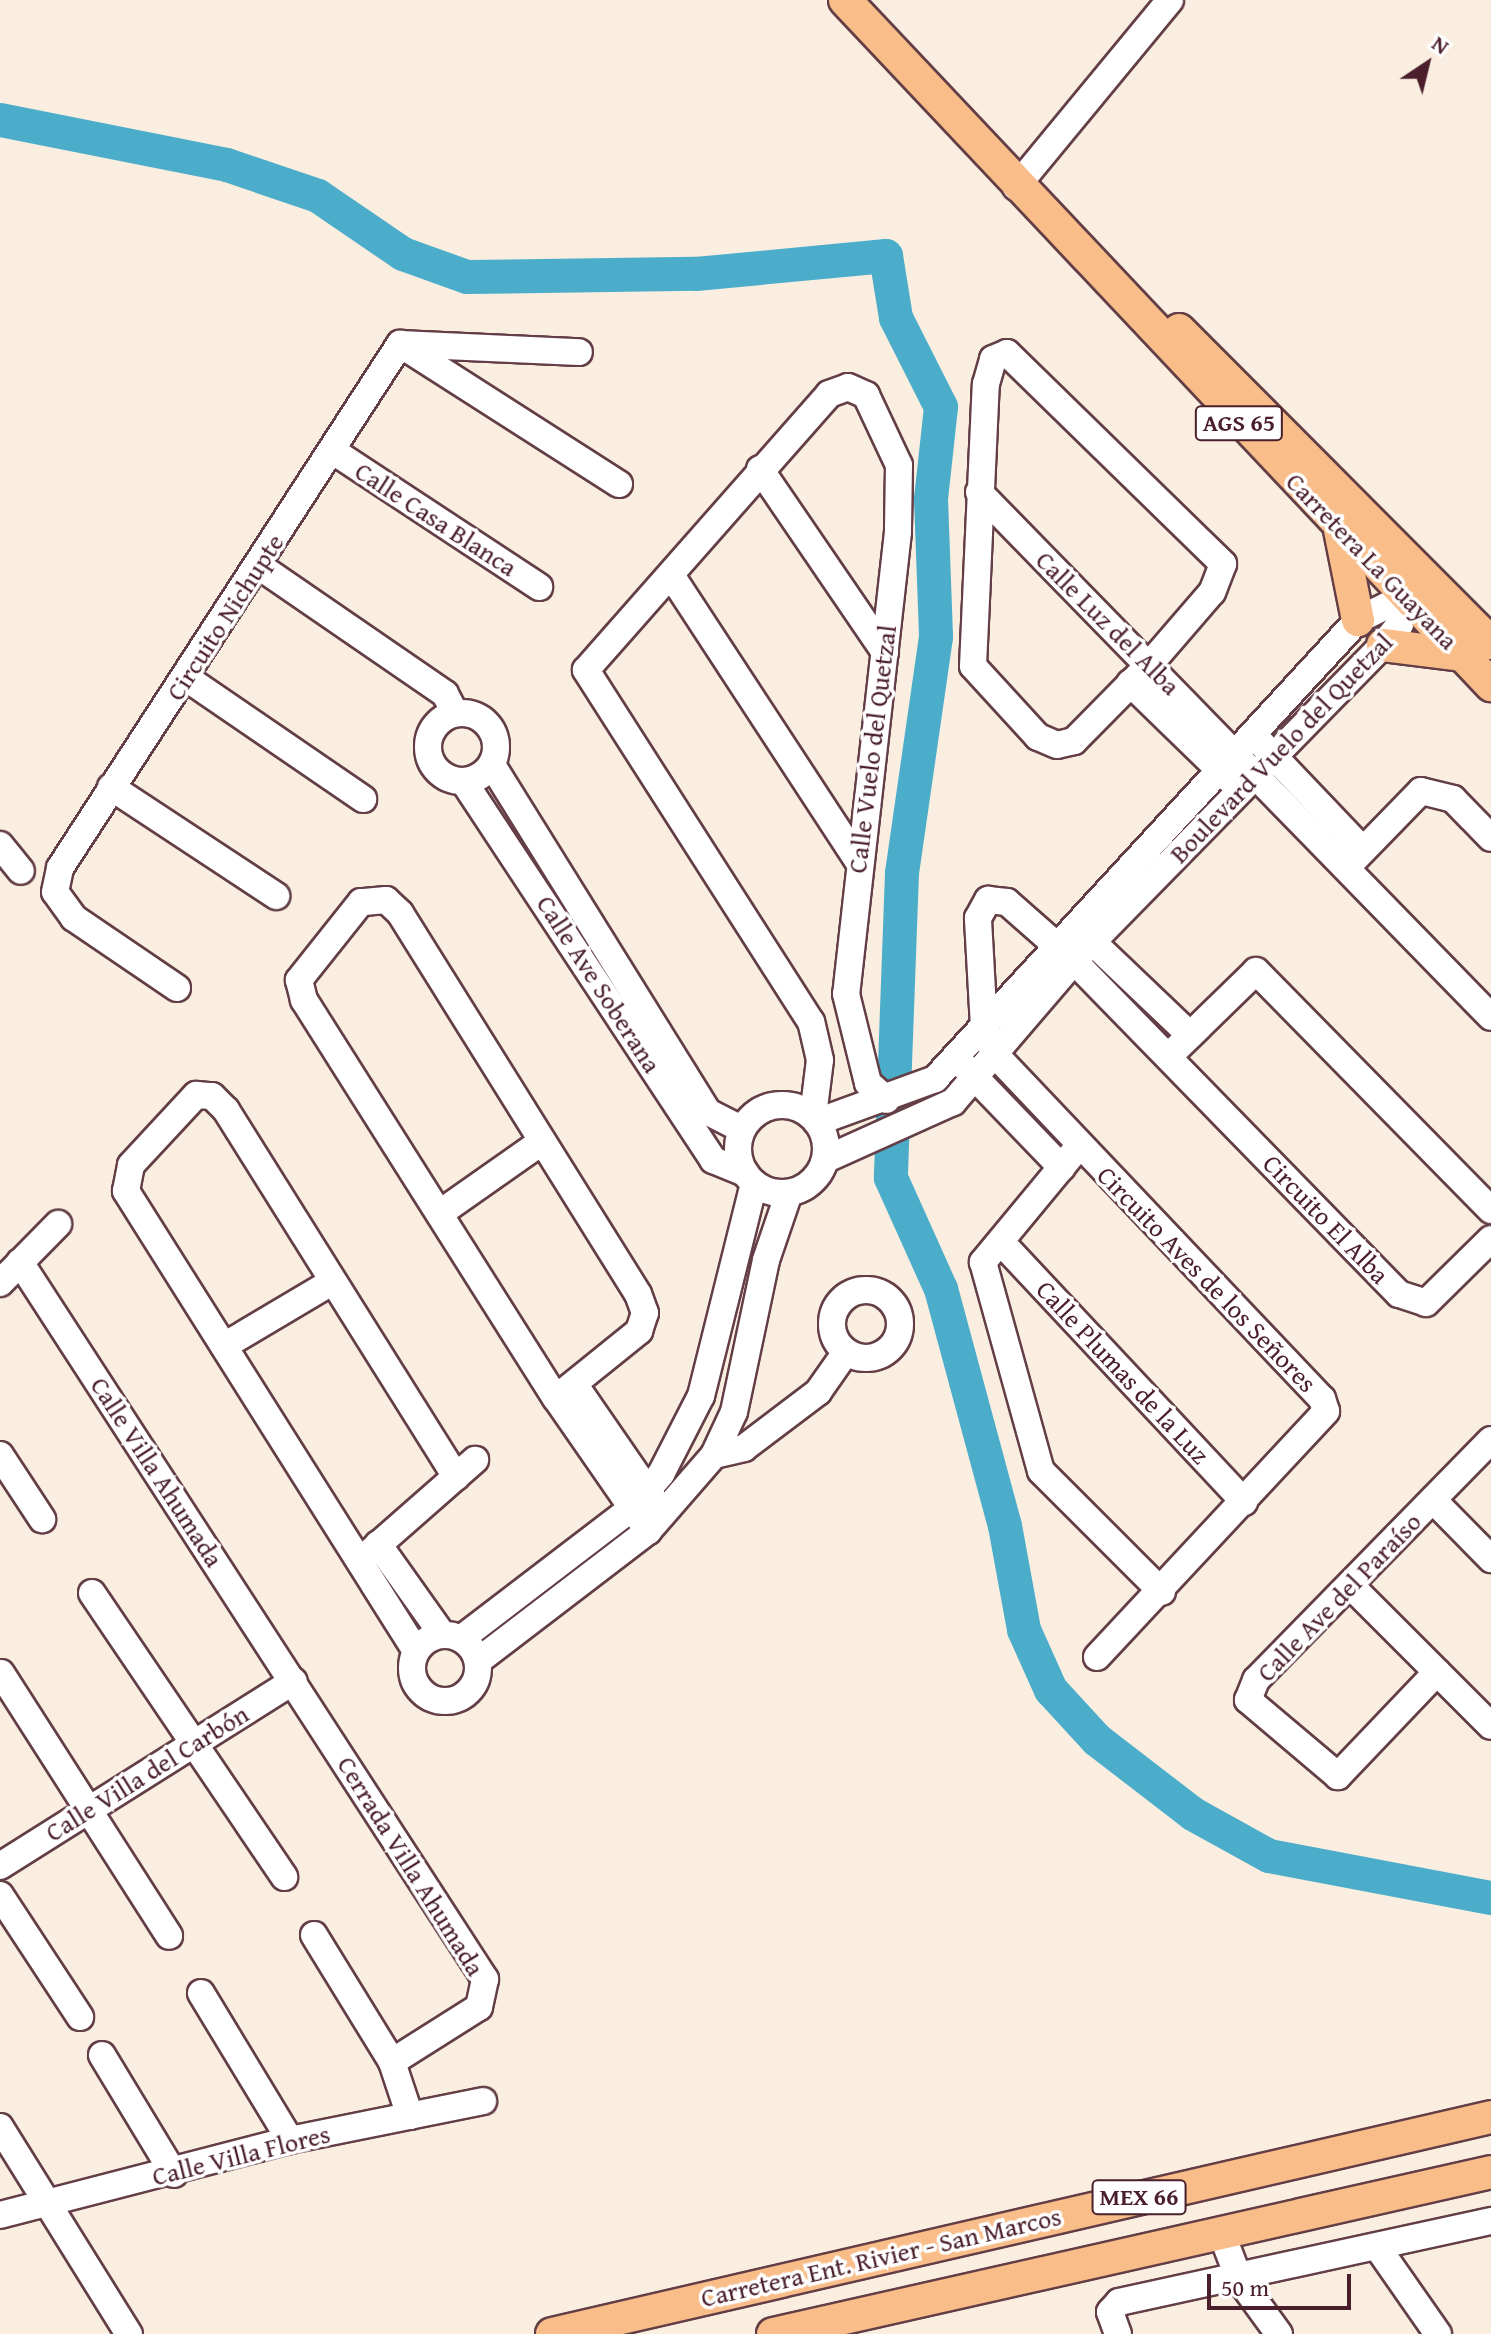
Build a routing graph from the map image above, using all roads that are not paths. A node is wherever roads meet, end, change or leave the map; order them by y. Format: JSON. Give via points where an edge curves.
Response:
{"nodes":[{"id":1,"x":845,"y":0,"type":"edge"},
{"id":2,"x":1170,"y":0,"type":"edge"},
{"id":3,"x":1022,"y":180,"type":"junction"},
{"id":4,"x":400,"y":344,"type":"junction"},
{"id":5,"x":579,"y":352,"type":"dead end"},
{"id":6,"x":1288,"y":439,"type":"junction"},
{"id":7,"x":333,"y":451,"type":"junction"},
{"id":8,"x":760,"y":469,"type":"junction"},
{"id":9,"x":619,"y":484,"type":"dead end"},
{"id":10,"x":979,"y":492,"type":"junction"},
{"id":11,"x":1339,"y":527,"type":"junction"},
{"id":12,"x":259,"y":566,"type":"junction"},
{"id":13,"x":671,"y":575,"type":"junction"},
{"id":14,"x":539,"y":587,"type":"dead end"},
{"id":15,"x":1406,"y":596,"type":"junction"},
{"id":16,"x":1358,"y":620,"type":"junction"},
{"id":17,"x":1383,"y":645,"type":"junction"},
{"id":18,"x":885,"y":652,"type":"junction"},
{"id":19,"x":1482,"y":653,"type":"edge"},
{"id":20,"x":1139,"y":674,"type":"junction"},
{"id":21,"x":185,"y":677,"type":"junction"},
{"id":22,"x":1491,"y":685,"type":"edge"},
{"id":23,"x":455,"y":713,"type":"junction"},
{"id":24,"x":1237,"y":753,"type":"junction"},
{"id":25,"x":492,"y":765,"type":"junction"},
{"id":26,"x":1256,"y":773,"type":"junction"},
{"id":27,"x":464,"y":782,"type":"junction"},
{"id":28,"x":111,"y":787,"type":"junction"},
{"id":29,"x":363,"y":799,"type":"dead end"},
{"id":30,"x":1491,"y":838,"type":"edge"},
{"id":31,"x":0,"y":845,"type":"edge"},
{"id":32,"x":1355,"y":858,"type":"junction"},
{"id":33,"x":859,"y":862,"type":"junction"},
{"id":34,"x":21,"y":871,"type":"dead end"},
{"id":35,"x":276,"y":896,"type":"dead end"},
{"id":36,"x":1073,"y":923,"type":"junction"},
{"id":37,"x":1053,"y":944,"type":"junction"},
{"id":38,"x":1084,"y":952,"type":"junction"},
{"id":39,"x":177,"y":988,"type":"dead end"},
{"id":40,"x":1491,"y":1017,"type":"edge"},
{"id":41,"x":984,"y":1027,"type":"junction"},
{"id":42,"x":1190,"y":1035,"type":"junction"},
{"id":43,"x":994,"y":1053,"type":"junction"},
{"id":44,"x":1170,"y":1055,"type":"junction"},
{"id":45,"x":958,"y":1056,"type":"junction"},
{"id":46,"x":973,"y":1079,"type":"junction"},
{"id":47,"x":887,"y":1100,"type":"junction"},
{"id":48,"x":815,"y":1119,"type":"junction"},
{"id":49,"x":742,"y":1129,"type":"junction"},
{"id":50,"x":541,"y":1142,"type":"junction"},
{"id":51,"x":1079,"y":1146,"type":"junction"},
{"id":52,"x":826,"y":1159,"type":"junction"},
{"id":53,"x":1062,"y":1168,"type":"junction"},
{"id":54,"x":749,"y":1178,"type":"junction"},
{"id":55,"x":789,"y":1193,"type":"junction"},
{"id":56,"x":1491,"y":1210,"type":"edge"},
{"id":57,"x":443,"y":1211,"type":"junction"},
{"id":58,"x":58,"y":1224,"type":"dead end"},
{"id":59,"x":1491,"y":1239,"type":"edge"},
{"id":60,"x":1001,"y":1242,"type":"junction"},
{"id":61,"x":20,"y":1262,"type":"junction"},
{"id":62,"x":332,"y":1282,"type":"junction"},
{"id":63,"x":0,"y":1283,"type":"edge"},
{"id":64,"x":224,"y":1346,"type":"junction"},
{"id":65,"x":846,"y":1352,"type":"dead end"},
{"id":66,"x":565,"y":1391,"type":"junction"},
{"id":67,"x":1491,"y":1440,"type":"edge"},
{"id":68,"x":0,"y":1455,"type":"edge"},
{"id":69,"x":714,"y":1455,"type":"junction"},
{"id":70,"x":640,"y":1500,"type":"junction"},
{"id":71,"x":1433,"y":1500,"type":"junction"},
{"id":72,"x":1244,"y":1502,"type":"junction"},
{"id":73,"x":42,"y":1519,"type":"dead end"},
{"id":74,"x":656,"y":1523,"type":"junction"},
{"id":75,"x":370,"y":1552,"type":"junction"},
{"id":76,"x":1491,"y":1559,"type":"edge"},
{"id":77,"x":1350,"y":1585,"type":"junction"},
{"id":78,"x":1162,"y":1592,"type":"junction"},
{"id":79,"x":92,"y":1593,"type":"dead end"},
{"id":80,"x":452,"y":1636,"type":"junction"},
{"id":81,"x":416,"y":1651,"type":"junction"},
{"id":82,"x":1097,"y":1657,"type":"dead end"},
{"id":83,"x":478,"y":1661,"type":"junction"},
{"id":84,"x":1437,"y":1672,"type":"junction"},
{"id":85,"x":1,"y":1673,"type":"edge"},
{"id":86,"x":294,"y":1681,"type":"junction"},
{"id":87,"x":1491,"y":1726,"type":"edge"},
{"id":88,"x":192,"y":1745,"type":"junction"},
{"id":89,"x":87,"y":1811,"type":"junction"},
{"id":90,"x":0,"y":1866,"type":"edge"},
{"id":91,"x":284,"y":1877,"type":"dead end"},
{"id":92,"x":0,"y":1895,"type":"edge"},
{"id":93,"x":314,"y":1935,"type":"dead end"},
{"id":94,"x":169,"y":1936,"type":"dead end"},
{"id":95,"x":201,"y":1993,"type":"dead end"},
{"id":96,"x":80,"y":2017,"type":"dead end"},
{"id":97,"x":102,"y":2055,"type":"dead end"},
{"id":98,"x":392,"y":2062,"type":"junction"},
{"id":99,"x":483,"y":2101,"type":"dead end"},
{"id":100,"x":410,"y":2116,"type":"junction"},
{"id":101,"x":1491,"y":2117,"type":"edge"},
{"id":102,"x":0,"y":2127,"type":"edge"},
{"id":103,"x":290,"y":2140,"type":"junction"},
{"id":104,"x":1380,"y":2143,"type":"junction"},
{"id":105,"x":1491,"y":2172,"type":"edge"},
{"id":106,"x":174,"y":2174,"type":"junction"},
{"id":107,"x":1394,"y":2193,"type":"junction"},
{"id":108,"x":45,"y":2203,"type":"junction"},
{"id":109,"x":0,"y":2215,"type":"edge"},
{"id":110,"x":1491,"y":2221,"type":"edge"},
{"id":111,"x":1221,"y":2232,"type":"junction"},
{"id":112,"x":1378,"y":2248,"type":"junction"},
{"id":113,"x":1239,"y":2279,"type":"junction"},
{"id":114,"x":1114,"y":2323,"type":"edge"},
{"id":115,"x":129,"y":2334,"type":"edge"},
{"id":116,"x":552,"y":2334,"type":"edge"},
{"id":117,"x":773,"y":2334,"type":"edge"},
{"id":118,"x":1279,"y":2334,"type":"edge"},
{"id":119,"x":1438,"y":2334,"type":"edge"}],
"edges":[{"from":1,"to":3,"type":"main road","name":"Carretera La Guayana","number":"AGS 65"},
{"from":2,"to":3,"type":"street"},
{"from":3,"to":6,"type":"main road","name":"Carretera La Guayana","number":"AGS 65"},
{"from":3,"to":11,"type":"main road","name":"Carretera La Guayana","number":"AGS 65"},
{"from":4,"to":5,"type":"street"},
{"from":4,"to":7,"type":"street","name":"Circuito Nichupte"},
{"from":4,"to":9,"type":"street"},
{"from":6,"to":15,"type":"main road","via":[[1302,466],[1405,580]]},
{"from":6,"to":19,"type":"main road","name":"Carretera La Guayana","number":"AGS 65"},
{"from":7,"to":12,"type":"street","name":"Circuito Nichupte"},
{"from":7,"to":14,"type":"street","name":"Calle Casa Blanca"},
{"from":8,"to":13,"type":"street"},
{"from":8,"to":18,"type":"street"},
{"from":8,"to":18,"type":"street","name":"Calle Vuelo del Quetzal","via":[[829,394],[848,387],[866,395],[899,465]]},
{"from":10,"to":20,"type":"street","name":"Calle Luz del Alba"},
{"from":10,"to":20,"type":"street","via":[[973,666],[1038,737],[1057,745],[1074,741]]},
{"from":10,"to":20,"type":"street","via":[[986,384],[993,359],[1007,353],[1223,564],[1222,579]]},
{"from":11,"to":15,"type":"main road","name":"Carretera La Guayana","number":"AGS 65"},
{"from":11,"to":16,"type":"main road"},
{"from":12,"to":21,"type":"street","name":"Circuito Nichupte"},
{"from":12,"to":23,"type":"street","via":[[445,694]]},
{"from":13,"to":33,"type":"street"},
{"from":13,"to":48,"type":"street","via":[[586,670],[811,1022],[820,1060]]},
{"from":15,"to":16,"type":"street","name":"Boulevard Vuelo del Quetzal"},
{"from":15,"to":17,"type":"street","name":"Boulevard Vuelo del Quetzal","via":[[1400,624]]},
{"from":15,"to":19,"type":"main road","name":"Carretera La Guayana","number":"AGS 65"},
{"from":16,"to":17,"type":"street"},
{"from":16,"to":24,"type":"street","name":"Boulevard Vuelo del Quetzal"},
{"from":17,"to":19,"type":"main road"},
{"from":17,"to":26,"type":"street","name":"Boulevard Vuelo del Quetzal"},
{"from":18,"to":33,"type":"street","name":"Calle Vuelo del Quetzal"},
{"from":19,"to":22,"type":"main road","name":"Carretera La Guayana","number":"AGS 65"},
{"from":20,"to":24,"type":"street","name":"Calle Luz del Alba"},
{"from":21,"to":28,"type":"street","name":"Circuito Nichupte"},
{"from":21,"to":29,"type":"street"},
{"from":23,"to":25,"type":"street","via":[[489,725],[496,737]]},
{"from":23,"to":27,"type":"street","via":[[434,727],[428,752],[440,774]]},
{"from":24,"to":26,"type":"street"},
{"from":24,"to":26,"type":"street","name":"Calle Luz del Alba"},
{"from":24,"to":36,"type":"street","name":"Boulevard Vuelo del Quetzal"},
{"from":25,"to":27,"type":"street"},
{"from":25,"to":49,"type":"street","name":"Calle Ave Soberana","via":[[708,1112]]},
{"from":26,"to":32,"type":"street"},
{"from":26,"to":38,"type":"street","name":"Boulevard Vuelo del Quetzal"},
{"from":27,"to":54,"type":"street","name":"Calle Ave Soberana","via":[[713,1160]]},
{"from":28,"to":35,"type":"street"},
{"from":28,"to":39,"type":"street","name":"Circuito Nichupte","via":[[60,868],[55,892],[74,918]]},
{"from":30,"to":32,"type":"street","via":[[1453,799],[1421,791]]},
{"from":31,"to":34,"type":"street"},
{"from":32,"to":40,"type":"street"},
{"from":33,"to":47,"type":"street","name":"Calle Vuelo del Quetzal","via":[[846,994],[868,1083]]},
{"from":36,"to":37,"type":"street","name":"Boulevard Vuelo del Quetzal"},
{"from":36,"to":38,"type":"street","name":"Circuito El Alba"},
{"from":37,"to":38,"type":"street"},
{"from":37,"to":41,"type":"street","name":"Boulevard Vuelo del Quetzal"},
{"from":37,"to":41,"type":"street","via":[[1007,902],[988,900],[978,918]]},
{"from":38,"to":42,"type":"street","name":"Circuito El Alba"},
{"from":38,"to":43,"type":"street","name":"Boulevard Vuelo del Quetzal"},
{"from":38,"to":44,"type":"street","name":"Circuito El Alba"},
{"from":41,"to":43,"type":"street"},
{"from":41,"to":45,"type":"street","name":"Boulevard Vuelo del Quetzal"},
{"from":42,"to":44,"type":"street"},
{"from":42,"to":56,"type":"street","via":[[1256,971],[1270,979]]},
{"from":43,"to":46,"type":"street","name":"Boulevard Vuelo del Quetzal"},
{"from":43,"to":51,"type":"street","name":"Circuito Aves de los Señores"},
{"from":44,"to":59,"type":"street","name":"Circuito El Alba","via":[[1370,1268],[1412,1302],[1439,1294]]},
{"from":45,"to":46,"type":"street","name":"Circuito Aves de los Señores"},
{"from":45,"to":47,"type":"street","name":"Boulevard Vuelo del Quetzal","via":[[925,1087]]},
{"from":46,"to":52,"type":"street","name":"Boulevard Vuelo del Quetzal","via":[[953,1102]]},
{"from":46,"to":53,"type":"street","name":"Circuito Aves de los Señores"},
{"from":47,"to":48,"type":"street","name":"Boulevard Vuelo del Quetzal"},
{"from":48,"to":49,"type":"street","via":[[775,1105]]},
{"from":48,"to":52,"type":"street"},
{"from":49,"to":54,"type":"street"},
{"from":50,"to":57,"type":"street"},
{"from":50,"to":57,"type":"street","via":[[400,913],[386,900],[361,902],[299,980],[304,1000]]},
{"from":50,"to":66,"type":"street","via":[[645,1313],[639,1331]]},
{"from":51,"to":53,"type":"street","name":"Circuito Aves de los Señores"},
{"from":51,"to":72,"type":"street","name":"Circuito Aves de los Señores","via":[[1322,1399],[1319,1425]]},
{"from":52,"to":55,"type":"street","via":[[808,1186]]},
{"from":53,"to":60,"type":"street","name":"Circuito Aves de los Señores"},
{"from":54,"to":55,"type":"street"},
{"from":54,"to":70,"type":"street","via":[[701,1396]]},
{"from":55,"to":69,"type":"street","via":[[766,1260],[734,1412]]},
{"from":57,"to":66,"type":"street"},
{"from":58,"to":61,"type":"street"},
{"from":60,"to":72,"type":"street","name":"Calle Plumas de la Luz"},
{"from":60,"to":78,"type":"street","name":"Circuito Aves de los Señores","via":[[983,1262],[1041,1471]]},
{"from":61,"to":63,"type":"street"},
{"from":61,"to":86,"type":"street","name":"Calle Villa Ahumada"},
{"from":62,"to":64,"type":"street"},
{"from":62,"to":64,"type":"street","via":[[226,1110],[212,1096],[196,1095],[124,1178]]},
{"from":62,"to":75,"type":"street","via":[[465,1468]]},
{"from":64,"to":75,"type":"street"},
{"from":65,"to":69,"type":"street","via":[[818,1392],[744,1448]]},
{"from":66,"to":70,"type":"street"},
{"from":67,"to":71,"type":"street","name":"Calle Ave del Paraíso"},
{"from":68,"to":73,"type":"street"},
{"from":69,"to":74,"type":"street"},
{"from":70,"to":74,"type":"street"},
{"from":70,"to":80,"type":"street"},
{"from":71,"to":76,"type":"street"},
{"from":71,"to":77,"type":"street","name":"Calle Ave del Paraíso"},
{"from":72,"to":78,"type":"street","name":"Circuito Aves de los Señores"},
{"from":74,"to":83,"type":"street"},
{"from":75,"to":80,"type":"street"},
{"from":75,"to":81,"type":"street"},
{"from":77,"to":84,"type":"street"},
{"from":77,"to":84,"type":"street","name":"Calle Ave del Paraíso","via":[[1256,1680],[1248,1700],[1329,1773],[1345,1770]]},
{"from":78,"to":82,"type":"street","name":"Circuito Aves de los Señores"},
{"from":79,"to":88,"type":"street"},
{"from":80,"to":81,"type":"street"},
{"from":80,"to":83,"type":"street"},
{"from":81,"to":83,"type":"street","via":[[412,1670],[420,1689],[446,1701],[472,1689]]},
{"from":84,"to":87,"type":"street"},
{"from":85,"to":89,"type":"street"},
{"from":86,"to":88,"type":"street","name":"Calle Villa del Carbón"},
{"from":86,"to":98,"type":"street","name":"Cerrada Villa Ahumada","via":[[485,1979],[479,2007]]},
{"from":88,"to":89,"type":"street","name":"Calle Villa del Carbón"},
{"from":88,"to":91,"type":"street"},
{"from":89,"to":90,"type":"street","name":"Calle Villa del Carbón"},
{"from":89,"to":94,"type":"street"},
{"from":92,"to":96,"type":"street"},
{"from":93,"to":98,"type":"street"},
{"from":95,"to":103,"type":"street"},
{"from":97,"to":106,"type":"street"},
{"from":98,"to":100,"type":"street"},
{"from":99,"to":100,"type":"street","name":"Calle Villa Flores"},
{"from":100,"to":103,"type":"street","name":"Calle Villa Flores"},
{"from":101,"to":104,"type":"main road","name":"Carretera Ent. Rivier - San Marcos","number":"MEX 66"},
{"from":102,"to":108,"type":"street"},
{"from":103,"to":106,"type":"street","name":"Calle Villa Flores"},
{"from":104,"to":107,"type":"main road"},
{"from":104,"to":116,"type":"main road","name":"Carretera Ent. Rivier - San Marcos","number":"MEX 66"},
{"from":105,"to":107,"type":"main road","name":"Carretera Ent. Rivier - San Marcos","number":"MEX 66"},
{"from":106,"to":108,"type":"street","name":"Calle Villa Flores"},
{"from":107,"to":111,"type":"main road","name":"Carretera Ent. Rivier - San Marcos","number":"MEX 66"},
{"from":108,"to":109,"type":"street","name":"Calle Villa Flores"},
{"from":108,"to":115,"type":"street"},
{"from":110,"to":112,"type":"street"},
{"from":111,"to":113,"type":"street"},
{"from":111,"to":117,"type":"main road","name":"Carretera Ent. Rivier - San Marcos","number":"MEX 66"},
{"from":112,"to":113,"type":"street"},
{"from":112,"to":119,"type":"street"},
{"from":113,"to":114,"type":"street","via":[[1119,2302]]},
{"from":113,"to":118,"type":"street"}]}
